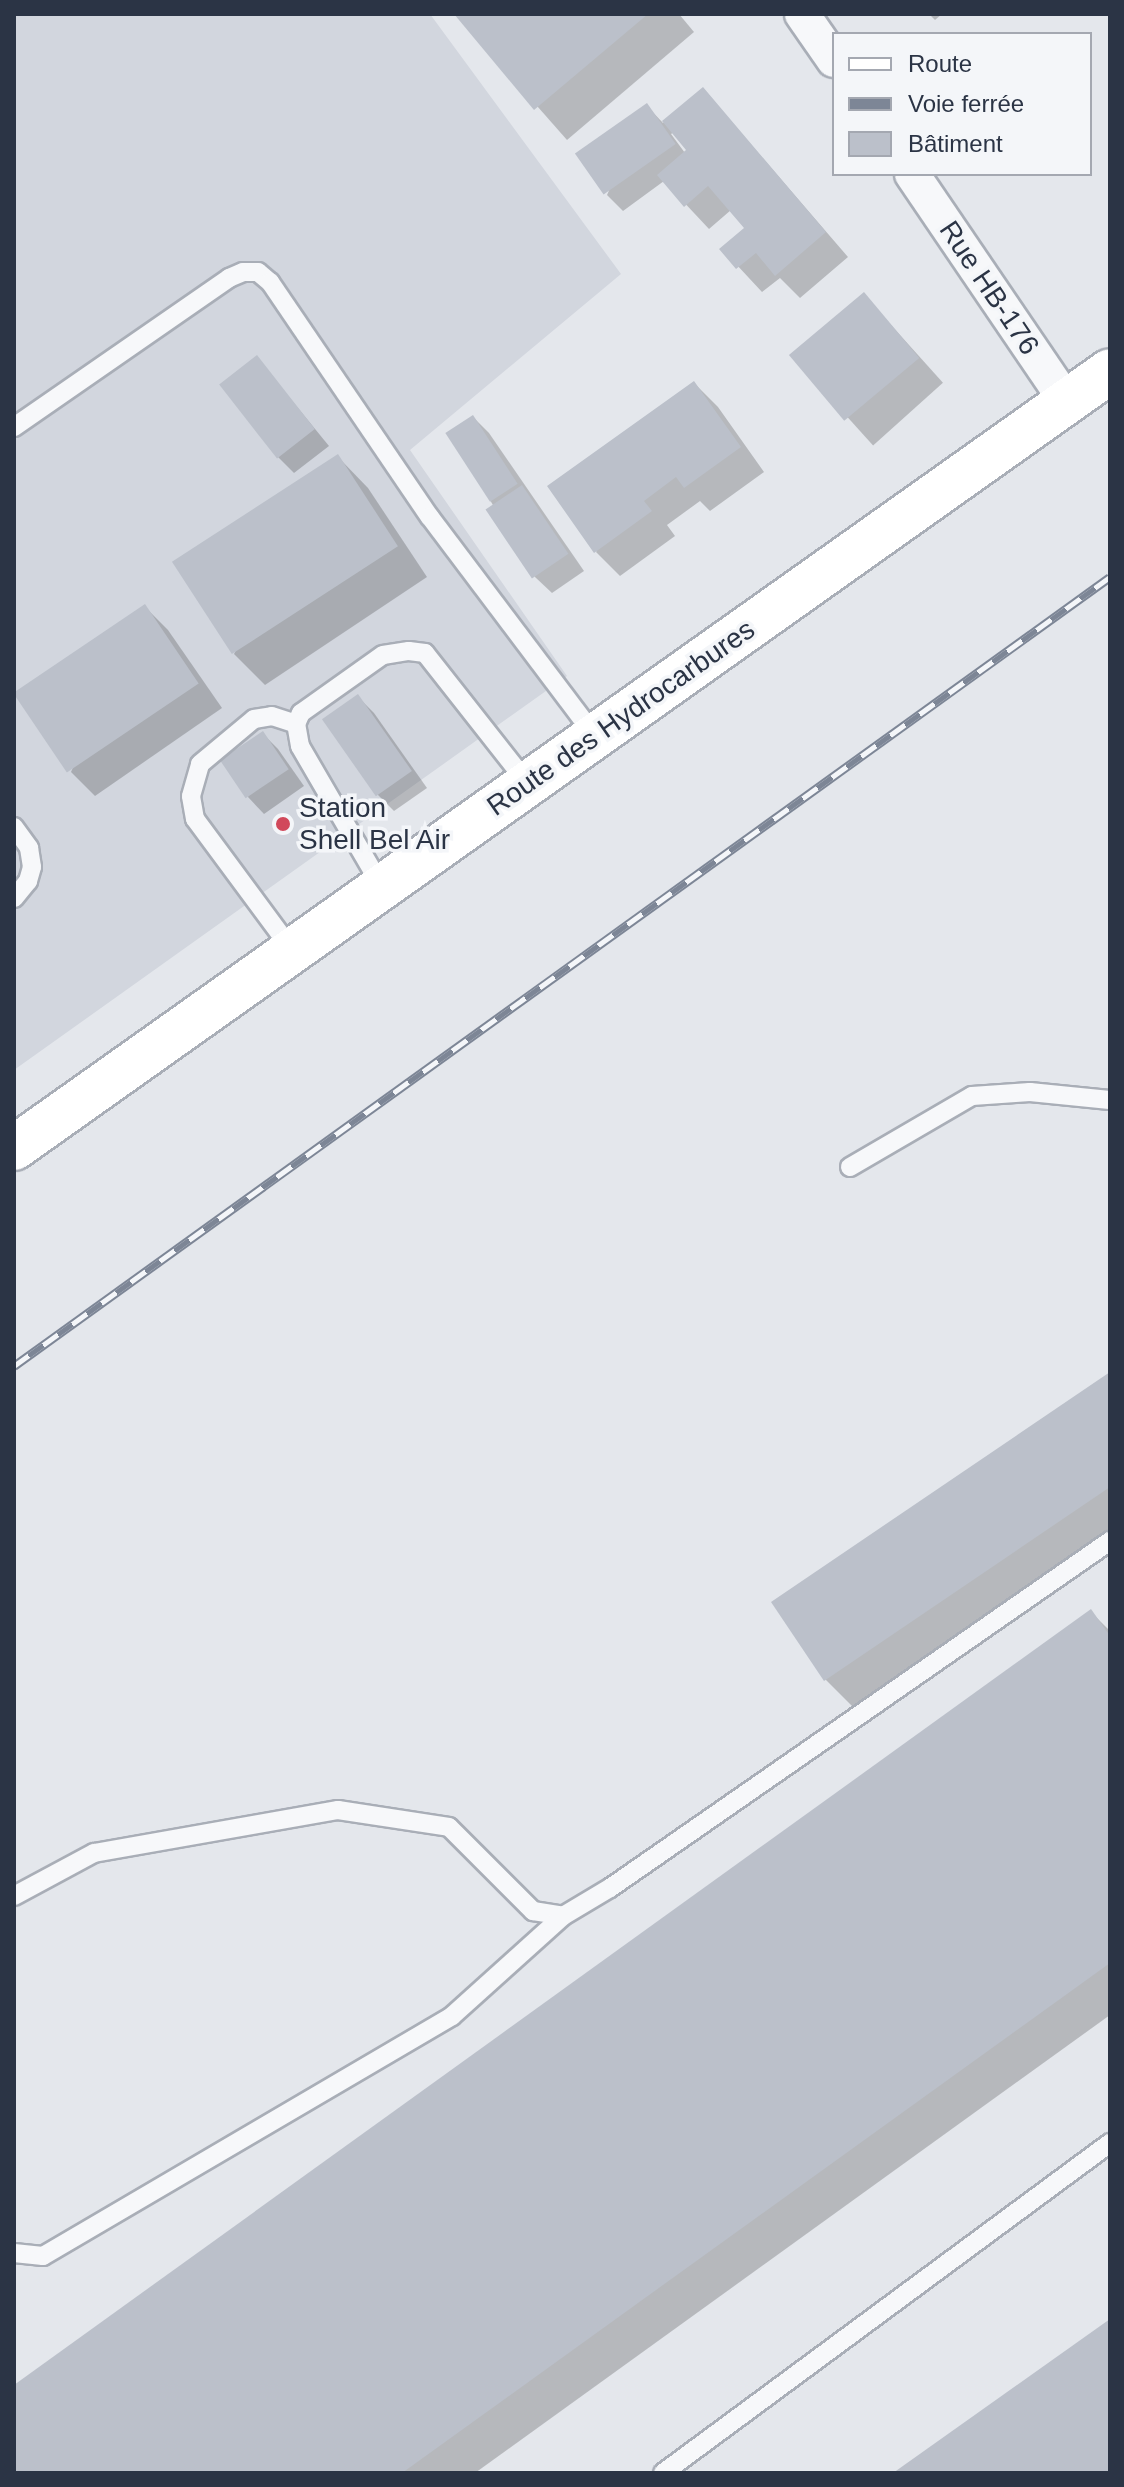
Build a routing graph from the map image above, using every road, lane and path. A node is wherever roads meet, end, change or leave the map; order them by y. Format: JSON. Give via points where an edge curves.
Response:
{"nodes":[{"id":1,"x":802,"y":14,"type":"edge"},
{"id":2,"x":832,"y":57,"type":"edge"},
{"id":3,"x":913,"y":176,"type":"edge"},
{"id":4,"x":1110,"y":371,"type":"edge"},
{"id":5,"x":1067,"y":402,"type":"junction"},
{"id":6,"x":14,"y":427,"type":"edge"},
{"id":7,"x":296,"y":724,"type":"junction"},
{"id":8,"x":595,"y":736,"type":"junction"},
{"id":9,"x":528,"y":784,"type":"junction"},
{"id":10,"x":14,"y":827,"type":"edge"},
{"id":11,"x":382,"y":887,"type":"junction"},
{"id":12,"x":14,"y":898,"type":"edge"},
{"id":13,"x":292,"y":950,"type":"junction"},
{"id":14,"x":1110,"y":1100,"type":"edge"},
{"id":15,"x":14,"y":1148,"type":"edge"},
{"id":16,"x":850,"y":1167,"type":"dead end"},
{"id":17,"x":1110,"y":1541,"type":"edge"},
{"id":18,"x":14,"y":1896,"type":"edge"},
{"id":19,"x":563,"y":1916,"type":"junction"},
{"id":20,"x":1110,"y":2143,"type":"edge"},
{"id":21,"x":14,"y":2253,"type":"edge"},
{"id":22,"x":663,"y":2473,"type":"edge"}],
"edges":[{"from":1,"to":2,"type":"street"},
{"from":3,"to":5,"type":"street","name":"Rue HB-176"},
{"from":4,"to":5,"type":"street","name":"Route des Hydrocarbures"},
{"from":5,"to":8,"type":"street","name":"Route des Hydrocarbures"},
{"from":6,"to":8,"type":"lane","via":[[229,278],[258,272],[270,282],[430,517]]},
{"from":7,"to":9,"type":"lane","via":[[301,713],[383,655],[425,653]]},
{"from":7,"to":11,"type":"lane","via":[[300,746]]},
{"from":7,"to":13,"type":"lane","via":[[272,716],[254,719],[200,764],[191,796],[195,819]]},
{"from":8,"to":9,"type":"street","name":"Route des Hydrocarbures"},
{"from":9,"to":11,"type":"street","name":"Route des Hydrocarbures"},
{"from":10,"to":12,"type":"lane","via":[[29,848],[32,867]]},
{"from":11,"to":13,"type":"street","name":"Route des Hydrocarbures"},
{"from":13,"to":15,"type":"street","name":"Route des Hydrocarbures"},
{"from":14,"to":16,"type":"lane","via":[[1030,1092],[972,1096]]},
{"from":17,"to":19,"type":"lane"},
{"from":18,"to":19,"type":"lane","via":[[94,1853],[338,1810],[449,1827],[533,1911]]},
{"from":19,"to":21,"type":"lane","via":[[452,2016],[43,2256]]},
{"from":20,"to":22,"type":"lane"}]}
